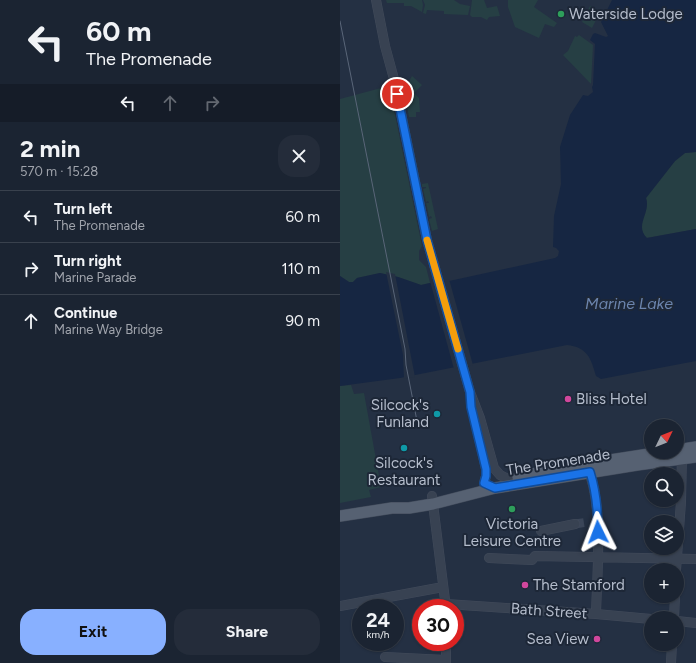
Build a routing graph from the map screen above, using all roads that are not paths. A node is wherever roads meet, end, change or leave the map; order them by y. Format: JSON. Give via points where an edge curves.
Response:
{"nodes":[{"id":1,"x":376,"y":0,"type":"edge"},
{"id":2,"x":470,"y":392,"type":"junction"},
{"id":3,"x":480,"y":418,"type":"junction"},
{"id":4,"x":696,"y":447,"type":"edge"},
{"id":5,"x":684,"y":452,"type":"edge"},
{"id":6,"x":684,"y":454,"type":"edge"},
{"id":7,"x":696,"y":457,"type":"edge"},
{"id":8,"x":644,"y":458,"type":"edge"},
{"id":9,"x":644,"y":459,"type":"edge"},
{"id":10,"x":681,"y":459,"type":"edge"},
{"id":11,"x":636,"y":460,"type":"junction"},
{"id":12,"x":588,"y":468,"type":"junction"},
{"id":13,"x":508,"y":479,"type":"junction"},
{"id":14,"x":490,"y":486,"type":"junction"},
{"id":15,"x":432,"y":500,"type":"junction"},
{"id":16,"x":340,"y":516,"type":"edge"},
{"id":17,"x":598,"y":520,"type":"junction"},
{"id":18,"x":588,"y":522,"type":"tunnel mouth"},
{"id":19,"x":575,"y":524,"type":"tunnel mouth"},
{"id":20,"x":541,"y":531,"type":"dead end"},
{"id":21,"x":598,"y":557,"type":"junction"},
{"id":22,"x":489,"y":558,"type":"dead end"},
{"id":23,"x":677,"y":559,"type":"junction"},
{"id":24,"x":696,"y":559,"type":"edge"},
{"id":25,"x":677,"y":563,"type":"edge"},
{"id":26,"x":443,"y":587,"type":"junction"},
{"id":27,"x":445,"y":599,"type":"edge"},
{"id":28,"x":340,"y":606,"type":"edge"},
{"id":29,"x":464,"y":607,"type":"edge"},
{"id":30,"x":596,"y":614,"type":"junction"},
{"id":31,"x":644,"y":618,"type":"edge"},
{"id":32,"x":684,"y":622,"type":"edge"},
{"id":33,"x":696,"y":623,"type":"edge"},
{"id":34,"x":446,"y":651,"type":"edge"},
{"id":35,"x":672,"y":651,"type":"edge"},
{"id":36,"x":386,"y":656,"type":"dead end"},
{"id":37,"x":446,"y":662,"type":"edge"},
{"id":38,"x":671,"y":663,"type":"edge"}],
"edges":[{"from":1,"to":2,"type":"street","via":[[427,240]]},
{"from":2,"to":3,"type":"street"},
{"from":2,"to":14,"type":"street","via":[[471,407]]},
{"from":3,"to":13,"type":"street","via":[[494,468]]},
{"from":3,"to":14,"type":"street"},
{"from":4,"to":5,"type":"main road","name":"The Promenade"},
{"from":6,"to":7,"type":"main road","name":"The Promenade"},
{"from":8,"to":11,"type":"main road","name":"The Promenade"},
{"from":9,"to":11,"type":"main road","name":"The Promenade"},
{"from":10,"to":23,"type":"street"},
{"from":11,"to":12,"type":"main road","name":"The Promenade"},
{"from":12,"to":13,"type":"main road","name":"The Promenade"},
{"from":12,"to":14,"type":"main road","name":"The Promenade"},
{"from":12,"to":17,"type":"street"},
{"from":13,"to":14,"type":"main road","name":"The Promenade"},
{"from":14,"to":15,"type":"main road","name":"The Promenade"},
{"from":15,"to":16,"type":"main road","name":"The Promenade","via":[[408,501],[392,508]]},
{"from":15,"to":26,"type":"street"},
{"from":17,"to":18,"type":"street"},
{"from":17,"to":21,"type":"street"},
{"from":19,"to":20,"type":"street"},
{"from":21,"to":22,"type":"street","via":[[535,556],[532,560]]},
{"from":21,"to":23,"type":"street"},
{"from":21,"to":30,"type":"street"},
{"from":23,"to":24,"type":"street"},
{"from":23,"to":25,"type":"street"},
{"from":26,"to":27,"type":"street"},
{"from":26,"to":28,"type":"street"},
{"from":29,"to":30,"type":"street","name":"Bath Street"},
{"from":30,"to":31,"type":"street","name":"Bath Street"},
{"from":32,"to":33,"type":"street"},
{"from":34,"to":37,"type":"street"},
{"from":35,"to":38,"type":"street"},
{"from":36,"to":37,"type":"street"}]}
